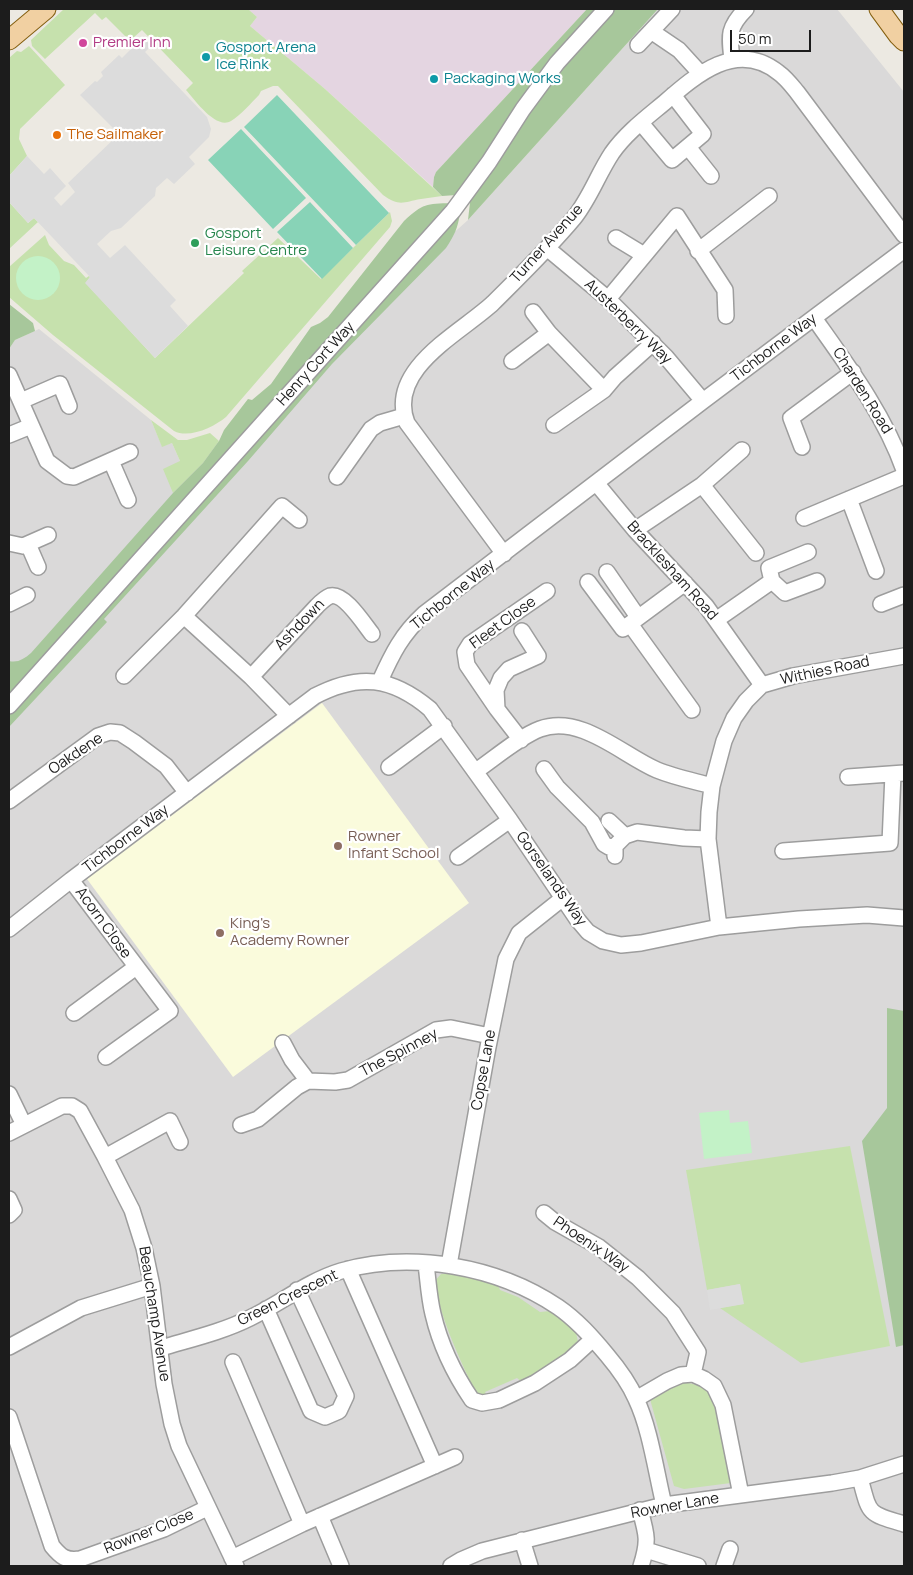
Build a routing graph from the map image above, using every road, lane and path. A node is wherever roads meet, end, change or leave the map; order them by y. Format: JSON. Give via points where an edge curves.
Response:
{"nodes":[{"id":1,"x":46,"y":9,"type":"edge"},
{"id":2,"x":606,"y":9,"type":"edge"},
{"id":3,"x":672,"y":9,"type":"edge"},
{"id":4,"x":746,"y":9,"type":"edge"},
{"id":5,"x":884,"y":15,"type":"edge"},
{"id":6,"x":651,"y":31,"type":"junction"},
{"id":7,"x":9,"y":40,"type":"edge"},
{"id":8,"x":904,"y":41,"type":"edge"},
{"id":9,"x":638,"y":45,"type":"dead end"},
{"id":10,"x":904,"y":46,"type":"edge"},
{"id":11,"x":732,"y":60,"type":"junction"},
{"id":12,"x":700,"y":73,"type":"junction"},
{"id":13,"x":672,"y":95,"type":"junction"},
{"id":14,"x":641,"y":123,"type":"junction"},
{"id":15,"x":688,"y":147,"type":"junction"},
{"id":16,"x":711,"y":176,"type":"dead end"},
{"id":17,"x":769,"y":196,"type":"dead end"},
{"id":18,"x":904,"y":234,"type":"edge"},
{"id":19,"x":616,"y":238,"type":"dead end"},
{"id":20,"x":547,"y":248,"type":"junction"},
{"id":21,"x":698,"y":251,"type":"junction"},
{"id":22,"x":644,"y":255,"type":"junction"},
{"id":23,"x":901,"y":259,"type":"edge"},
{"id":24,"x":608,"y":299,"type":"junction"},
{"id":25,"x":533,"y":312,"type":"dead end"},
{"id":26,"x":726,"y":316,"type":"dead end"},
{"id":27,"x":814,"y":318,"type":"junction"},
{"id":28,"x":549,"y":333,"type":"junction"},
{"id":29,"x":653,"y":343,"type":"junction"},
{"id":30,"x":512,"y":361,"type":"dead end"},
{"id":31,"x":852,"y":372,"type":"junction"},
{"id":32,"x":9,"y":375,"type":"edge"},
{"id":33,"x":604,"y":390,"type":"junction"},
{"id":34,"x":20,"y":401,"type":"junction"},
{"id":35,"x":703,"y":401,"type":"junction"},
{"id":36,"x":69,"y":406,"type":"dead end"},
{"id":37,"x":404,"y":416,"type":"junction"},
{"id":38,"x":554,"y":425,"type":"dead end"},
{"id":39,"x":31,"y":426,"type":"junction"},
{"id":40,"x":9,"y":436,"type":"edge"},
{"id":41,"x":802,"y":447,"type":"dead end"},
{"id":42,"x":742,"y":450,"type":"dead end"},
{"id":43,"x":130,"y":452,"type":"dead end"},
{"id":44,"x":111,"y":461,"type":"junction"},
{"id":45,"x":904,"y":471,"type":"edge"},
{"id":46,"x":337,"y":476,"type":"dead end"},
{"id":47,"x":597,"y":484,"type":"junction"},
{"id":48,"x":702,"y":484,"type":"junction"},
{"id":49,"x":849,"y":499,"type":"junction"},
{"id":50,"x":128,"y":500,"type":"dead end"},
{"id":51,"x":804,"y":518,"type":"dead end"},
{"id":52,"x":299,"y":520,"type":"dead end"},
{"id":53,"x":635,"y":530,"type":"junction"},
{"id":54,"x":48,"y":535,"type":"dead end"},
{"id":55,"x":9,"y":543,"type":"edge"},
{"id":56,"x":28,"y":544,"type":"junction"},
{"id":57,"x":808,"y":552,"type":"dead end"},
{"id":58,"x":756,"y":553,"type":"dead end"},
{"id":59,"x":504,"y":554,"type":"junction"},
{"id":60,"x":38,"y":568,"type":"dead end"},
{"id":61,"x":876,"y":571,"type":"dead end"},
{"id":62,"x":608,"y":572,"type":"dead end"},
{"id":63,"x":772,"y":581,"type":"junction"},
{"id":64,"x":817,"y":581,"type":"dead end"},
{"id":65,"x":588,"y":582,"type":"dead end"},
{"id":66,"x":685,"y":583,"type":"junction"},
{"id":67,"x":547,"y":591,"type":"dead end"},
{"id":68,"x":27,"y":595,"type":"dead end"},
{"id":69,"x":904,"y":595,"type":"edge"},
{"id":70,"x":9,"y":604,"type":"edge"},
{"id":71,"x":881,"y":604,"type":"dead end"},
{"id":72,"x":184,"y":616,"type":"junction"},
{"id":73,"x":634,"y":620,"type":"junction"},
{"id":74,"x":716,"y":620,"type":"junction"},
{"id":75,"x":522,"y":631,"type":"dead end"},
{"id":76,"x":372,"y":634,"type":"dead end"},
{"id":77,"x":904,"y":656,"type":"edge"},
{"id":78,"x":124,"y":676,"type":"dead end"},
{"id":79,"x":251,"y":677,"type":"junction"},
{"id":80,"x":380,"y":681,"type":"junction"},
{"id":81,"x":762,"y":685,"type":"junction"},
{"id":82,"x":9,"y":706,"type":"edge"},
{"id":83,"x":497,"y":708,"type":"junction"},
{"id":84,"x":692,"y":710,"type":"dead end"},
{"id":85,"x":289,"y":716,"type":"junction"},
{"id":86,"x":444,"y":726,"type":"junction"},
{"id":87,"x":521,"y":740,"type":"junction"},
{"id":88,"x":389,"y":767,"type":"dead end"},
{"id":89,"x":544,"y":769,"type":"dead end"},
{"id":90,"x":476,"y":771,"type":"junction"},
{"id":91,"x":898,"y":774,"type":"edge"},
{"id":92,"x":848,"y":777,"type":"dead end"},
{"id":93,"x":712,"y":786,"type":"junction"},
{"id":94,"x":187,"y":793,"type":"junction"},
{"id":95,"x":9,"y":801,"type":"edge"},
{"id":96,"x":510,"y":820,"type":"junction"},
{"id":97,"x":609,"y":821,"type":"dead end"},
{"id":98,"x":708,"y":839,"type":"junction"},
{"id":99,"x":618,"y":846,"type":"junction"},
{"id":100,"x":783,"y":850,"type":"dead end"},
{"id":101,"x":458,"y":857,"type":"dead end"},
{"id":102,"x":71,"y":880,"type":"junction"},
{"id":103,"x":562,"y":898,"type":"junction"},
{"id":104,"x":904,"y":918,"type":"edge"},
{"id":105,"x":719,"y":927,"type":"junction"},
{"id":106,"x":9,"y":929,"type":"edge"},
{"id":107,"x":136,"y":967,"type":"junction"},
{"id":108,"x":74,"y":1012,"type":"dead end"},
{"id":109,"x":490,"y":1036,"type":"junction"},
{"id":110,"x":283,"y":1043,"type":"dead end"},
{"id":111,"x":106,"y":1057,"type":"dead end"},
{"id":112,"x":308,"y":1081,"type":"junction"},
{"id":113,"x":9,"y":1094,"type":"edge"},
{"id":114,"x":24,"y":1125,"type":"junction"},
{"id":115,"x":241,"y":1125,"type":"dead end"},
{"id":116,"x":9,"y":1133,"type":"edge"},
{"id":117,"x":180,"y":1142,"type":"dead end"},
{"id":118,"x":105,"y":1157,"type":"junction"},
{"id":119,"x":9,"y":1199,"type":"edge"},
{"id":120,"x":544,"y":1213,"type":"dead end"},
{"id":121,"x":9,"y":1214,"type":"edge"},
{"id":122,"x":426,"y":1264,"type":"junction"},
{"id":123,"x":450,"y":1265,"type":"junction"},
{"id":124,"x":348,"y":1269,"type":"junction"},
{"id":125,"x":152,"y":1286,"type":"junction"},
{"id":126,"x":297,"y":1290,"type":"junction"},
{"id":127,"x":266,"y":1309,"type":"junction"},
{"id":128,"x":593,"y":1339,"type":"junction"},
{"id":129,"x":9,"y":1347,"type":"edge"},
{"id":130,"x":160,"y":1348,"type":"junction"},
{"id":131,"x":233,"y":1362,"type":"dead end"},
{"id":132,"x":693,"y":1374,"type":"junction"},
{"id":133,"x":636,"y":1399,"type":"junction"},
{"id":134,"x":9,"y":1417,"type":"edge"},
{"id":135,"x":455,"y":1457,"type":"dead end"},
{"id":136,"x":904,"y":1464,"type":"edge"},
{"id":137,"x":435,"y":1466,"type":"junction"},
{"id":138,"x":860,"y":1478,"type":"junction"},
{"id":139,"x":741,"y":1495,"type":"junction"},
{"id":140,"x":664,"y":1505,"type":"junction"},
{"id":141,"x":207,"y":1508,"type":"junction"},
{"id":142,"x":640,"y":1510,"type":"junction"},
{"id":143,"x":320,"y":1516,"type":"junction"},
{"id":144,"x":302,"y":1524,"type":"junction"},
{"id":145,"x":904,"y":1524,"type":"edge"},
{"id":146,"x":522,"y":1540,"type":"junction"},
{"id":147,"x":730,"y":1549,"type":"dead end"},
{"id":148,"x":646,"y":1550,"type":"junction"},
{"id":149,"x":234,"y":1562,"type":"edge"},
{"id":150,"x":341,"y":1566,"type":"edge"},
{"id":151,"x":451,"y":1566,"type":"edge"},
{"id":152,"x":530,"y":1566,"type":"edge"},
{"id":153,"x":641,"y":1566,"type":"edge"},
{"id":154,"x":698,"y":1566,"type":"edge"},
{"id":155,"x":724,"y":1566,"type":"edge"}],
"edges":[{"from":1,"to":7,"type":"main road"},
{"from":2,"to":82,"type":"street","name":"Henry Cort Way","via":[[551,70],[453,211]]},
{"from":3,"to":6,"type":"street"},
{"from":4,"to":11,"type":"street","via":[[731,27]]},
{"from":5,"to":8,"type":"main road"},
{"from":5,"to":10,"type":"main road"},
{"from":6,"to":9,"type":"street"},
{"from":6,"to":12,"type":"street","via":[[679,50]]},
{"from":11,"to":12,"type":"street","name":"Turner Avenue"},
{"from":11,"to":18,"type":"street","name":"Turner Avenue","via":[[764,64],[780,73],[798,92]]},
{"from":12,"to":13,"type":"street","name":"Turner Avenue"},
{"from":13,"to":14,"type":"street","name":"Turner Avenue"},
{"from":13,"to":15,"type":"street","via":[[702,134]]},
{"from":14,"to":15,"type":"street","via":[[672,160]]},
{"from":14,"to":20,"type":"street","name":"Turner Avenue","via":[[612,153],[587,200]]},
{"from":15,"to":16,"type":"street"},
{"from":17,"to":21,"type":"street"},
{"from":19,"to":22,"type":"street"},
{"from":20,"to":24,"type":"street","name":"Austerberry Way"},
{"from":20,"to":37,"type":"street","name":"Turner Avenue","via":[[490,305],[426,358],[407,385]]},
{"from":21,"to":22,"type":"street","via":[[677,216]]},
{"from":21,"to":26,"type":"street","via":[[725,290]]},
{"from":22,"to":24,"type":"street"},
{"from":23,"to":27,"type":"street","name":"Tichborne Way"},
{"from":24,"to":29,"type":"street","name":"Austerberry Way"},
{"from":25,"to":28,"type":"street"},
{"from":27,"to":31,"type":"street","name":"Charden Road"},
{"from":27,"to":35,"type":"street","name":"Tichborne Way"},
{"from":28,"to":30,"type":"street"},
{"from":28,"to":33,"type":"street"},
{"from":29,"to":33,"type":"street"},
{"from":29,"to":35,"type":"street","name":"Austerberry Way"},
{"from":31,"to":41,"type":"street","via":[[791,418]]},
{"from":31,"to":45,"type":"street","name":"Charden Road","via":[[877,411]]},
{"from":32,"to":34,"type":"street"},
{"from":33,"to":38,"type":"street"},
{"from":34,"to":36,"type":"street","via":[[60,384]]},
{"from":34,"to":39,"type":"street"},
{"from":35,"to":47,"type":"street","name":"Tichborne Way"},
{"from":37,"to":46,"type":"street","via":[[371,429]]},
{"from":37,"to":59,"type":"street"},
{"from":39,"to":40,"type":"street"},
{"from":39,"to":44,"type":"street","via":[[47,461],[67,476],[74,477]]},
{"from":42,"to":48,"type":"street"},
{"from":43,"to":44,"type":"street"},
{"from":44,"to":50,"type":"street"},
{"from":45,"to":49,"type":"street"},
{"from":47,"to":53,"type":"street","name":"Bracklesham Road"},
{"from":47,"to":59,"type":"street","name":"Tichborne Way"},
{"from":48,"to":53,"type":"street"},
{"from":48,"to":58,"type":"street"},
{"from":49,"to":51,"type":"street"},
{"from":49,"to":61,"type":"street"},
{"from":52,"to":72,"type":"street","via":[[282,506]]},
{"from":53,"to":66,"type":"street","name":"Bracklesham Road"},
{"from":54,"to":56,"type":"street"},
{"from":55,"to":56,"type":"street"},
{"from":56,"to":60,"type":"street"},
{"from":57,"to":63,"type":"street","via":[[769,568]]},
{"from":59,"to":80,"type":"street","name":"Tichborne Way","via":[[412,626],[390,657]]},
{"from":62,"to":73,"type":"street"},
{"from":63,"to":64,"type":"street","via":[[785,593]]},
{"from":63,"to":74,"type":"street"},
{"from":65,"to":73,"type":"street","via":[[623,629]]},
{"from":66,"to":73,"type":"street"},
{"from":66,"to":74,"type":"street","name":"Bracklesham Road"},
{"from":67,"to":83,"type":"street","name":"Fleet Close","via":[[470,644],[465,652],[467,665]]},
{"from":68,"to":70,"type":"street"},
{"from":69,"to":71,"type":"street"},
{"from":72,"to":78,"type":"street"},
{"from":72,"to":79,"type":"street"},
{"from":73,"to":84,"type":"street"},
{"from":74,"to":81,"type":"street","name":"Bracklesham Road"},
{"from":75,"to":83,"type":"street","name":"Fleet Close","via":[[538,656],[509,669],[501,678],[496,690]]},
{"from":76,"to":79,"type":"street","name":"Ashdown","via":[[347,602],[330,596]]},
{"from":77,"to":81,"type":"street","name":"Withies Road","via":[[793,676]]},
{"from":79,"to":85,"type":"street"},
{"from":80,"to":85,"type":"street","name":"Tichborne Way","via":[[365,680],[330,688]]},
{"from":80,"to":86,"type":"street","name":"Gorselands Way","via":[[414,696]]},
{"from":81,"to":93,"type":"street","name":"Withies Road","via":[[734,718]]},
{"from":83,"to":87,"type":"street","name":"Fleet Close"},
{"from":85,"to":94,"type":"street","name":"Tichborne Way"},
{"from":86,"to":88,"type":"street"},
{"from":86,"to":90,"type":"street","name":"Gorselands Way"},
{"from":87,"to":90,"type":"street"},
{"from":87,"to":93,"type":"street","via":[[541,728],[561,726],[588,731],[656,770]]},
{"from":89,"to":99,"type":"street","via":[[592,822],[604,844]]},
{"from":90,"to":96,"type":"street","name":"Gorselands Way"},
{"from":91,"to":92,"type":"street"},
{"from":91,"to":100,"type":"street","via":[[890,843]]},
{"from":93,"to":98,"type":"street","name":"Withies Road"},
{"from":94,"to":95,"type":"street","name":"Oakdene","via":[[166,766],[120,733],[110,732],[98,736]]},
{"from":94,"to":102,"type":"street","name":"Tichborne Way"},
{"from":96,"to":101,"type":"street"},
{"from":96,"to":103,"type":"street","name":"Gorselands Way"},
{"from":97,"to":99,"type":"street"},
{"from":98,"to":99,"type":"street","via":[[638,832]]},
{"from":98,"to":105,"type":"street","name":"Withies Road"},
{"from":102,"to":106,"type":"street","name":"Tichborne Way"},
{"from":102,"to":107,"type":"street","name":"Acorn Close"},
{"from":103,"to":105,"type":"street","name":"Gorselands Way","via":[[588,932],[603,941],[641,943]]},
{"from":103,"to":109,"type":"street","name":"Copse Lane","via":[[519,933],[511,947]]},
{"from":104,"to":105,"type":"street","name":"Gorselands Way","via":[[867,915]]},
{"from":107,"to":108,"type":"street","name":"Acorn Close"},
{"from":107,"to":111,"type":"street","name":"Acorn Close","via":[[170,1011]]},
{"from":109,"to":112,"type":"street","name":"The Spinney","via":[[451,1028],[436,1030],[348,1080]]},
{"from":109,"to":123,"type":"street","name":"Copse Lane"},
{"from":110,"to":112,"type":"street"},
{"from":112,"to":115,"type":"street","via":[[297,1087],[260,1125]]},
{"from":113,"to":114,"type":"street"},
{"from":114,"to":116,"type":"street","name":"Beauchamp Avenue"},
{"from":114,"to":118,"type":"street","name":"Beauchamp Avenue","via":[[62,1106],[72,1106],[80,1111]]},
{"from":117,"to":118,"type":"street","via":[[170,1121]]},
{"from":118,"to":125,"type":"street","name":"Beauchamp Avenue","via":[[139,1229]]},
{"from":119,"to":121,"type":"street","via":[[14,1210]]},
{"from":120,"to":132,"type":"street","name":"Phoenix Way","via":[[598,1247],[638,1278],[672,1313],[698,1352]]},
{"from":122,"to":123,"type":"street","name":"Green Crescent"},
{"from":122,"to":124,"type":"street","name":"Green Crescent","via":[[378,1264]]},
{"from":122,"to":128,"type":"street","via":[[433,1314],[440,1336],[472,1400],[482,1403],[499,1400],[535,1383],[570,1360]]},
{"from":123,"to":128,"type":"street","name":"Green Crescent","via":[[481,1271],[534,1293],[564,1312]]},
{"from":124,"to":126,"type":"street","name":"Green Crescent"},
{"from":124,"to":137,"type":"street"},
{"from":125,"to":129,"type":"street","via":[[81,1308]]},
{"from":125,"to":130,"type":"street","name":"Beauchamp Avenue"},
{"from":126,"to":127,"type":"street","name":"Green Crescent"},
{"from":126,"to":127,"type":"street","via":[[346,1396],[339,1411],[325,1417],[311,1411]]},
{"from":127,"to":130,"type":"street","name":"Green Crescent","via":[[229,1327]]},
{"from":128,"to":133,"type":"street","name":"Green Crescent"},
{"from":130,"to":141,"type":"street","name":"Beauchamp Avenue","via":[[172,1424]]},
{"from":131,"to":144,"type":"street"},
{"from":132,"to":133,"type":"street","via":[[667,1381]]},
{"from":132,"to":139,"type":"street","via":[[714,1386],[723,1405]]},
{"from":133,"to":140,"type":"street","name":"Green Crescent","via":[[644,1419]]},
{"from":134,"to":141,"type":"street","name":"Rowner Close","via":[[52,1546],[60,1556],[80,1559],[164,1529]]},
{"from":135,"to":137,"type":"street"},
{"from":136,"to":138,"type":"street","name":"Rowner Lane"},
{"from":137,"to":143,"type":"street"},
{"from":138,"to":139,"type":"street","name":"Rowner Lane"},
{"from":138,"to":145,"type":"street","via":[[869,1509],[874,1514]]},
{"from":139,"to":140,"type":"street","name":"Rowner Lane"},
{"from":140,"to":142,"type":"street","name":"Rowner Lane"},
{"from":141,"to":149,"type":"street","name":"Beauchamp Avenue"},
{"from":142,"to":146,"type":"street","name":"Rowner Lane"},
{"from":142,"to":148,"type":"street","via":[[647,1535]]},
{"from":143,"to":144,"type":"street"},
{"from":143,"to":150,"type":"street"},
{"from":144,"to":149,"type":"street"},
{"from":146,"to":151,"type":"street","name":"Rowner Lane","via":[[482,1551]]},
{"from":146,"to":152,"type":"street"},
{"from":147,"to":155,"type":"street"},
{"from":148,"to":153,"type":"street"},
{"from":148,"to":154,"type":"street"}]}
